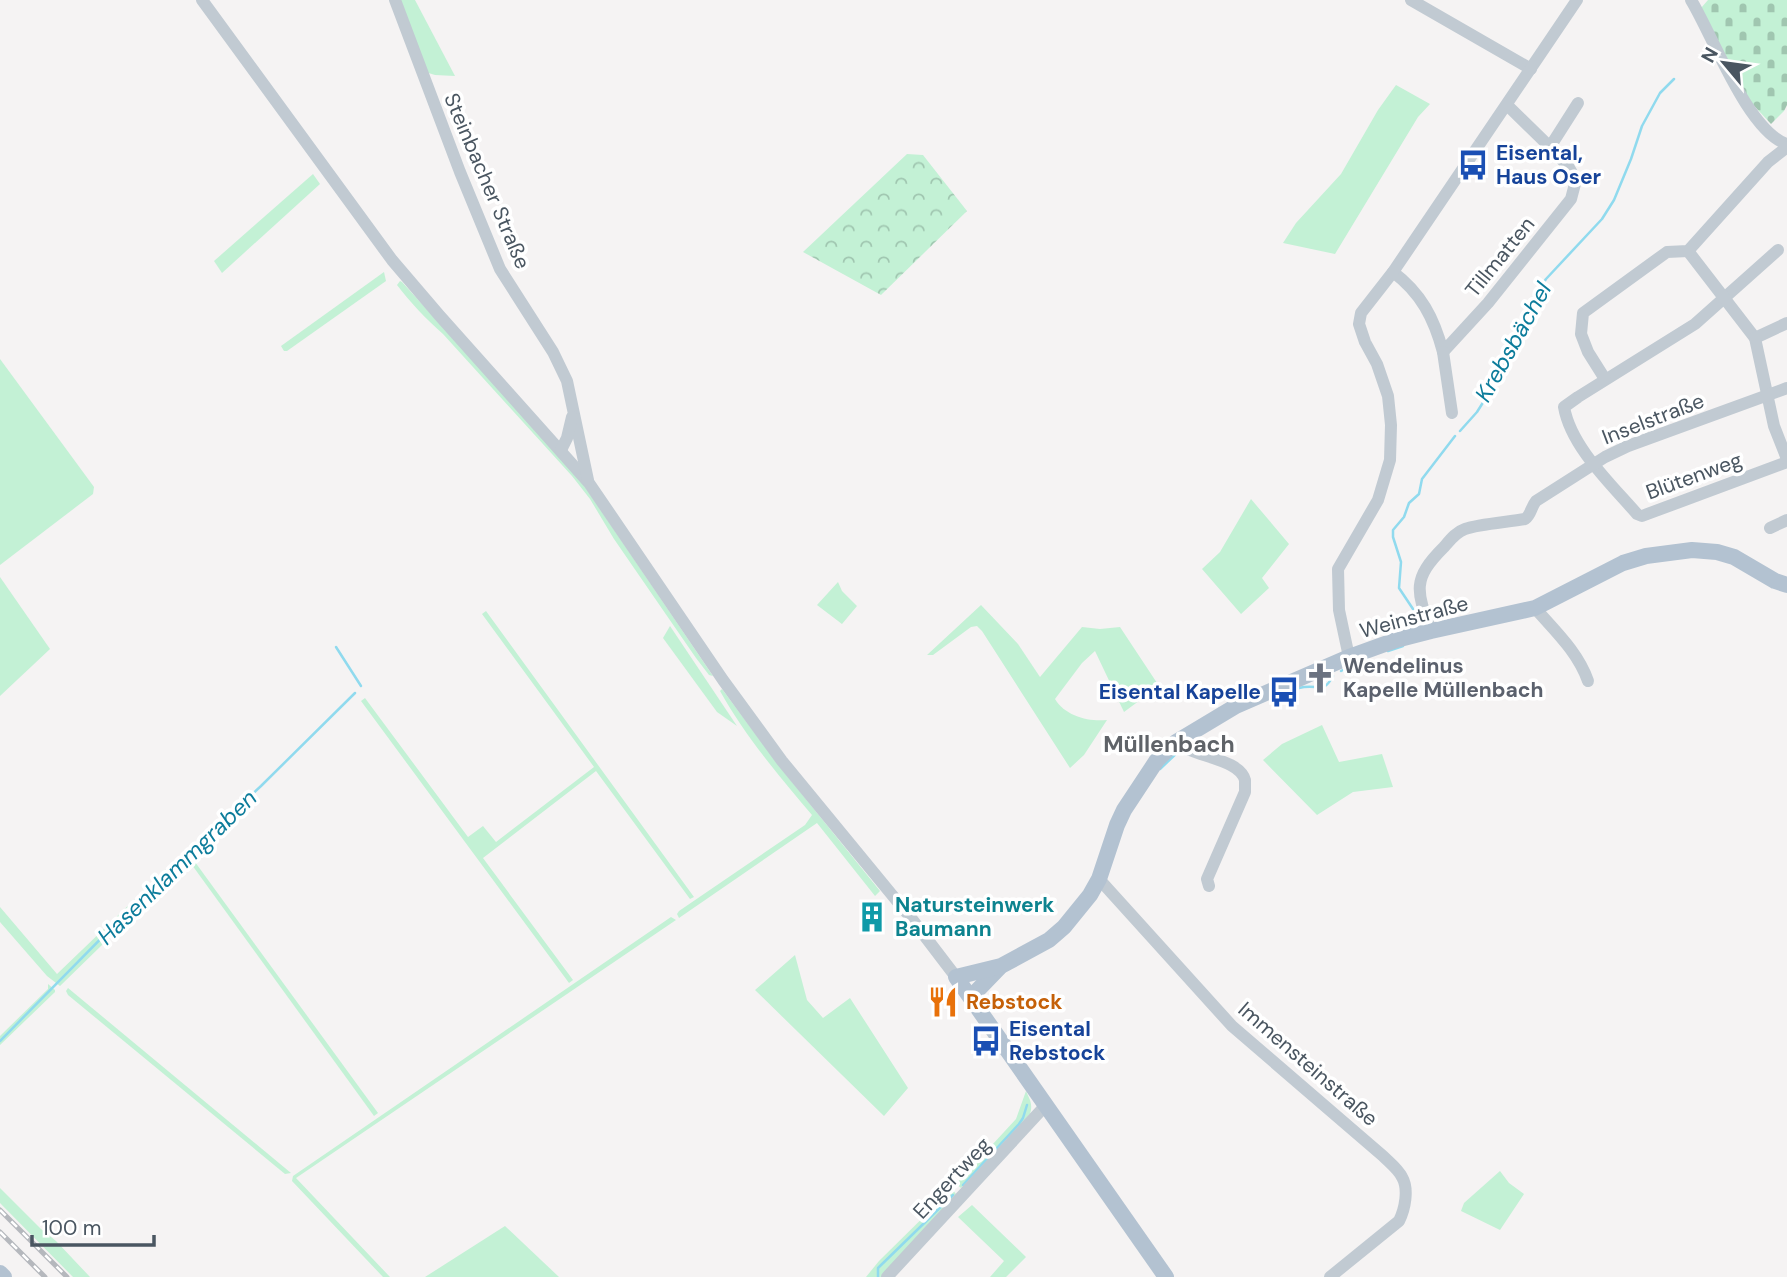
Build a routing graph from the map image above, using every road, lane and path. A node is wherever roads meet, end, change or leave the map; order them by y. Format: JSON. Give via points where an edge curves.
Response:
{"nodes":[{"id":1,"x":202,"y":0,"type":"edge"},
{"id":2,"x":395,"y":0,"type":"edge"},
{"id":3,"x":1411,"y":0,"type":"edge"},
{"id":4,"x":1577,"y":0,"type":"edge"},
{"id":5,"x":1692,"y":0,"type":"edge"},
{"id":6,"x":1531,"y":69,"type":"junction"},
{"id":7,"x":1578,"y":103,"type":"dead end"},
{"id":8,"x":1507,"y":105,"type":"junction"},
{"id":9,"x":1787,"y":145,"type":"edge"},
{"id":10,"x":1550,"y":147,"type":"junction"},
{"id":11,"x":1778,"y":250,"type":"dead end"},
{"id":12,"x":1688,"y":251,"type":"junction"},
{"id":13,"x":1393,"y":271,"type":"junction"},
{"id":14,"x":1725,"y":299,"type":"junction"},
{"id":15,"x":1787,"y":323,"type":"edge"},
{"id":16,"x":1755,"y":338,"type":"junction"},
{"id":17,"x":1443,"y":352,"type":"junction"},
{"id":18,"x":1605,"y":379,"type":"junction"},
{"id":19,"x":1787,"y":388,"type":"edge"},
{"id":20,"x":1766,"y":395,"type":"junction"},
{"id":21,"x":573,"y":410,"type":"junction"},
{"id":22,"x":1451,"y":413,"type":"dead end"},
{"id":23,"x":561,"y":450,"type":"junction"},
{"id":24,"x":1787,"y":461,"type":"edge"},
{"id":25,"x":1594,"y":464,"type":"junction"},
{"id":26,"x":589,"y":483,"type":"junction"},
{"id":27,"x":1787,"y":520,"type":"edge"},
{"id":28,"x":1770,"y":528,"type":"dead end"},
{"id":29,"x":1787,"y":586,"type":"edge"},
{"id":30,"x":1535,"y":608,"type":"junction"},
{"id":31,"x":1431,"y":631,"type":"junction"},
{"id":32,"x":1349,"y":657,"type":"junction"},
{"id":33,"x":1588,"y":681,"type":"dead end"},
{"id":34,"x":1180,"y":746,"type":"junction"},
{"id":35,"x":1099,"y":879,"type":"junction"},
{"id":36,"x":1209,"y":886,"type":"dead end"},
{"id":37,"x":1001,"y":966,"type":"junction"},
{"id":38,"x":957,"y":977,"type":"junction"},
{"id":39,"x":971,"y":997,"type":"junction"},
{"id":40,"x":1046,"y":1105,"type":"junction"},
{"id":41,"x":0,"y":1273,"type":"edge"},
{"id":42,"x":4,"y":1277,"type":"edge"},
{"id":43,"x":887,"y":1277,"type":"edge"},
{"id":44,"x":1166,"y":1277,"type":"edge"},
{"id":45,"x":1330,"y":1277,"type":"edge"}],
"edges":[{"from":1,"to":23,"type":"street","via":[[392,260]]},
{"from":2,"to":21,"type":"street","name":"Steinbacher Straße","via":[[500,269],[553,352],[567,381]]},
{"from":3,"to":6,"type":"street"},
{"from":4,"to":6,"type":"street"},
{"from":5,"to":9,"type":"street","via":[[1751,110]]},
{"from":6,"to":8,"type":"street"},
{"from":7,"to":10,"type":"street"},
{"from":8,"to":10,"type":"street","name":"Tillmatten"},
{"from":8,"to":13,"type":"street"},
{"from":9,"to":12,"type":"street"},
{"from":10,"to":17,"type":"street","name":"Tillmatten","via":[[1576,180],[1571,199]]},
{"from":11,"to":14,"type":"street"},
{"from":12,"to":14,"type":"street"},
{"from":12,"to":18,"type":"street","via":[[1667,252],[1583,313],[1581,334]]},
{"from":13,"to":17,"type":"street","via":[[1426,306]]},
{"from":13,"to":32,"type":"street","via":[[1361,313],[1359,324],[1388,396],[1390,460],[1378,499],[1338,569],[1339,610]]},
{"from":14,"to":16,"type":"street"},
{"from":14,"to":18,"type":"street","via":[[1695,324]]},
{"from":15,"to":16,"type":"street"},
{"from":16,"to":20,"type":"street"},
{"from":17,"to":22,"type":"street"},
{"from":18,"to":25,"type":"street","via":[[1564,407],[1567,422]]},
{"from":19,"to":20,"type":"street","name":"Inselstraße"},
{"from":20,"to":24,"type":"street"},
{"from":20,"to":25,"type":"street","name":"Inselstraße","via":[[1628,446]]},
{"from":21,"to":23,"type":"street","name":"Steinbacher Straße"},
{"from":21,"to":26,"type":"street","name":"Steinbacher Straße"},
{"from":23,"to":26,"type":"street"},
{"from":24,"to":25,"type":"street","name":"Blütenweg","via":[[1642,516]]},
{"from":25,"to":31,"type":"street","name":"Inselstraße","via":[[1536,501],[1529,517],[1466,528],[1430,560],[1419,598]]},
{"from":26,"to":38,"type":"street","via":[[782,761]]},
{"from":27,"to":28,"type":"street"},
{"from":29,"to":30,"type":"main road","name":"Weinstraße","via":[[1734,557],[1692,550],[1623,564]]},
{"from":30,"to":31,"type":"main road","name":"Weinstraße"},
{"from":30,"to":33,"type":"street","via":[[1571,648]]},
{"from":31,"to":32,"type":"main road","name":"Weinstraße"},
{"from":32,"to":34,"type":"main road","name":"Weinstraße","via":[[1236,706]]},
{"from":34,"to":35,"type":"main road","name":"Weinstraße","via":[[1152,767],[1124,810]]},
{"from":34,"to":36,"type":"street","via":[[1232,766],[1245,781],[1245,792]]},
{"from":35,"to":37,"type":"main road","name":"Weinstraße","via":[[1064,927]]},
{"from":35,"to":45,"type":"street","name":"Immensteinstraße","via":[[1232,1026],[1383,1156],[1404,1180],[1404,1212],[1399,1221]]},
{"from":37,"to":38,"type":"main road","name":"Weinstraße"},
{"from":37,"to":39,"type":"main road","name":"Weinstraße"},
{"from":38,"to":39,"type":"main road"},
{"from":39,"to":40,"type":"main road"},
{"from":40,"to":43,"type":"street","name":"Engertweg"},
{"from":40,"to":44,"type":"main road"},
{"from":41,"to":42,"type":"main road"}]}
